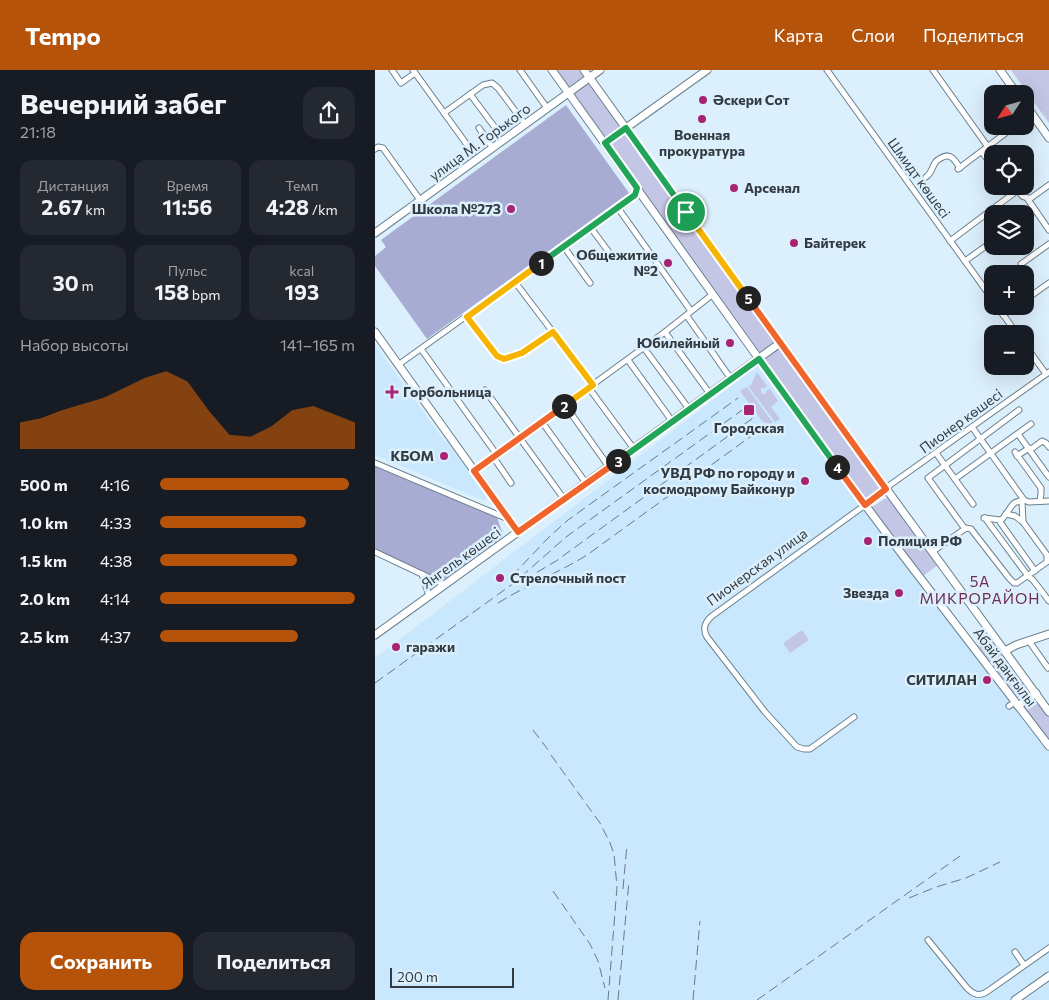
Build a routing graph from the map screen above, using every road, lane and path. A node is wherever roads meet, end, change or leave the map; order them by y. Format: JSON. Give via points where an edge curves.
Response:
{"nodes":[{"id":1,"x":392,"y":70,"type":"edge"},
{"id":2,"x":520,"y":70,"type":"edge"},
{"id":3,"x":552,"y":70,"type":"edge"},
{"id":4,"x":584,"y":70,"type":"edge"},
{"id":5,"x":600,"y":70,"type":"edge"},
{"id":6,"x":706,"y":70,"type":"edge"},
{"id":7,"x":827,"y":70,"type":"edge"},
{"id":8,"x":933,"y":70,"type":"edge"},
{"id":9,"x":1000,"y":70,"type":"edge"},
{"id":10,"x":414,"y":71,"type":"edge"},
{"id":11,"x":589,"y":77,"type":"junction"},
{"id":12,"x":1011,"y":85,"type":"edge"},
{"id":13,"x":569,"y":93,"type":"junction"},
{"id":14,"x":471,"y":94,"type":"junction"},
{"id":15,"x":547,"y":108,"type":"junction"},
{"id":16,"x":444,"y":113,"type":"junction"},
{"id":17,"x":1034,"y":117,"type":"edge"},
{"id":18,"x":525,"y":124,"type":"junction"},
{"id":19,"x":479,"y":128,"type":"dead end"},
{"id":20,"x":626,"y":128,"type":"junction"},
{"id":21,"x":499,"y":134,"type":"dead end"},
{"id":22,"x":1003,"y":135,"type":"edge"},
{"id":23,"x":1049,"y":138,"type":"edge"},
{"id":24,"x":605,"y":143,"type":"junction"},
{"id":25,"x":490,"y":144,"type":"dead end"},
{"id":26,"x":987,"y":145,"type":"edge"},
{"id":27,"x":990,"y":145,"type":"edge"},
{"id":28,"x":375,"y":149,"type":"edge"},
{"id":29,"x":473,"y":152,"type":"dead end"},
{"id":30,"x":982,"y":152,"type":"joint"},
{"id":31,"x":984,"y":155,"type":"edge"},
{"id":32,"x":926,"y":177,"type":"dead end"},
{"id":33,"x":1049,"y":185,"type":"edge"},
{"id":34,"x":637,"y":188,"type":"junction"},
{"id":35,"x":1011,"y":195,"type":"edge"},
{"id":36,"x":1021,"y":195,"type":"edge"},
{"id":37,"x":1027,"y":198,"type":"junction"},
{"id":38,"x":421,"y":200,"type":"junction"},
{"id":39,"x":618,"y":208,"type":"junction"},
{"id":40,"x":591,"y":228,"type":"junction"},
{"id":41,"x":1049,"y":230,"type":"edge"},
{"id":42,"x":375,"y":233,"type":"edge"},
{"id":43,"x":950,"y":241,"type":"junction"},
{"id":44,"x":1049,"y":244,"type":"edge"},
{"id":45,"x":564,"y":247,"type":"junction"},
{"id":46,"x":984,"y":248,"type":"edge"},
{"id":47,"x":608,"y":252,"type":"dead end"},
{"id":48,"x":965,"y":262,"type":"junction"},
{"id":49,"x":1021,"y":264,"type":"dead end"},
{"id":50,"x":515,"y":282,"type":"junction"},
{"id":51,"x":590,"y":283,"type":"dead end"},
{"id":52,"x":1049,"y":283,"type":"edge"},
{"id":53,"x":984,"y":288,"type":"edge"},
{"id":54,"x":713,"y":294,"type":"junction"},
{"id":55,"x":1034,"y":294,"type":"edge"},
{"id":56,"x":689,"y":314,"type":"junction"},
{"id":57,"x":1003,"y":315,"type":"edge"},
{"id":58,"x":467,"y":317,"type":"junction"},
{"id":59,"x":1010,"y":325,"type":"edge"},
{"id":60,"x":375,"y":332,"type":"edge"},
{"id":61,"x":553,"y":332,"type":"junction"},
{"id":62,"x":665,"y":332,"type":"junction"},
{"id":63,"x":780,"y":344,"type":"junction"},
{"id":64,"x":644,"y":348,"type":"junction"},
{"id":65,"x":421,"y":349,"type":"junction"},
{"id":66,"x":1034,"y":356,"type":"edge"},
{"id":67,"x":759,"y":359,"type":"junction"},
{"id":68,"x":628,"y":360,"type":"junction"},
{"id":69,"x":399,"y":365,"type":"junction"},
{"id":70,"x":1047,"y":373,"type":"edge"},
{"id":71,"x":731,"y":378,"type":"junction"},
{"id":72,"x":591,"y":387,"type":"junction"},
{"id":73,"x":485,"y":390,"type":"dead end"},
{"id":74,"x":710,"y":394,"type":"junction"},
{"id":75,"x":565,"y":406,"type":"junction"},
{"id":76,"x":689,"y":409,"type":"junction"},
{"id":77,"x":1019,"y":410,"type":"dead end"},
{"id":78,"x":672,"y":421,"type":"junction"},
{"id":79,"x":542,"y":422,"type":"junction"},
{"id":80,"x":1031,"y":424,"type":"dead end"},
{"id":81,"x":972,"y":427,"type":"junction"},
{"id":82,"x":1018,"y":434,"type":"junction"},
{"id":83,"x":521,"y":438,"type":"junction"},
{"id":84,"x":981,"y":438,"type":"junction"},
{"id":85,"x":1049,"y":447,"type":"edge"},
{"id":86,"x":634,"y":449,"type":"junction"},
{"id":87,"x":1029,"y":449,"type":"junction"},
{"id":88,"x":991,"y":452,"type":"junction"},
{"id":89,"x":936,"y":453,"type":"junction"},
{"id":90,"x":495,"y":456,"type":"junction"},
{"id":91,"x":375,"y":463,"type":"edge"},
{"id":92,"x":945,"y":465,"type":"junction"},
{"id":93,"x":609,"y":467,"type":"junction"},
{"id":94,"x":474,"y":471,"type":"junction"},
{"id":95,"x":1049,"y":476,"type":"edge"},
{"id":96,"x":955,"y":479,"type":"junction"},
{"id":97,"x":511,"y":483,"type":"dead end"},
{"id":98,"x":586,"y":483,"type":"junction"},
{"id":99,"x":886,"y":489,"type":"junction"},
{"id":100,"x":564,"y":499,"type":"junction"},
{"id":101,"x":1023,"y":500,"type":"junction"},
{"id":102,"x":1040,"y":501,"type":"junction"},
{"id":103,"x":1049,"y":501,"type":"edge"},
{"id":104,"x":973,"y":504,"type":"dead end"},
{"id":105,"x":865,"y":505,"type":"junction"},
{"id":106,"x":1006,"y":514,"type":"junction"},
{"id":107,"x":508,"y":519,"type":"junction"},
{"id":108,"x":1001,"y":520,"type":"junction"},
{"id":109,"x":1023,"y":522,"type":"junction"},
{"id":110,"x":965,"y":529,"type":"junction"},
{"id":111,"x":518,"y":532,"type":"junction"},
{"id":112,"x":375,"y":552,"type":"edge"},
{"id":113,"x":932,"y":552,"type":"junction"},
{"id":114,"x":1047,"y":562,"type":"junction"},
{"id":115,"x":1035,"y":571,"type":"junction"},
{"id":116,"x":1049,"y":571,"type":"edge"},
{"id":117,"x":421,"y":574,"type":"junction"},
{"id":118,"x":1028,"y":576,"type":"junction"},
{"id":119,"x":445,"y":585,"type":"junction"},
{"id":120,"x":1049,"y":588,"type":"edge"},
{"id":121,"x":1043,"y":593,"type":"junction"},
{"id":122,"x":429,"y":596,"type":"junction"},
{"id":123,"x":1049,"y":601,"type":"edge"},
{"id":124,"x":1049,"y":634,"type":"edge"},
{"id":125,"x":375,"y":635,"type":"edge"},
{"id":126,"x":1029,"y":641,"type":"junction"},
{"id":127,"x":1005,"y":651,"type":"junction"},
{"id":128,"x":1049,"y":668,"type":"edge"},
{"id":129,"x":1036,"y":693,"type":"junction"},
{"id":130,"x":1016,"y":707,"type":"junction"},
{"id":131,"x":1049,"y":712,"type":"edge"},
{"id":132,"x":855,"y":717,"type":"dead end"},
{"id":133,"x":1049,"y":746,"type":"edge"},
{"id":134,"x":928,"y":940,"type":"dead end"},
{"id":135,"x":1049,"y":948,"type":"edge"},
{"id":136,"x":1015,"y":952,"type":"dead end"},
{"id":137,"x":1024,"y":965,"type":"junction"},
{"id":138,"x":1049,"y":976,"type":"edge"},
{"id":139,"x":985,"y":994,"type":"junction"},
{"id":140,"x":989,"y":1000,"type":"edge"},
{"id":141,"x":1015,"y":1000,"type":"edge"}],
"edges":[{"from":1,"to":10,"type":"street","via":[[401,83]]},
{"from":2,"to":15,"type":"street"},
{"from":3,"to":13,"type":"main road","name":"Абай даңғылы"},
{"from":4,"to":11,"type":"main road","name":"Абай даңғылы"},
{"from":5,"to":11,"type":"main road","name":"улица М. Горького"},
{"from":6,"to":20,"type":"main road"},
{"from":7,"to":43,"type":"street","name":"Шмидт көшесі"},
{"from":8,"to":26,"type":"street"},
{"from":9,"to":12,"type":"main road"},
{"from":10,"to":16,"type":"street"},
{"from":11,"to":13,"type":"main road","name":"улица М. Горького"},
{"from":11,"to":20,"type":"main road","name":"Абай даңғылы"},
{"from":13,"to":15,"type":"main road","name":"улица М. Горького"},
{"from":13,"to":24,"type":"main road","name":"Абай даңғылы"},
{"from":14,"to":16,"type":"street"},
{"from":14,"to":18,"type":"street","via":[[483,84],[492,83]]},
{"from":14,"to":21,"type":"street"},
{"from":15,"to":18,"type":"main road","name":"улица М. Горького"},
{"from":16,"to":29,"type":"street"},
{"from":17,"to":23,"type":"main road"},
{"from":18,"to":38,"type":"main road","name":"улица М. Горького"},
{"from":19,"to":25,"type":"street"},
{"from":20,"to":24,"type":"main road"},
{"from":20,"to":63,"type":"main road","name":"Абай даңғылы"},
{"from":22,"to":27,"type":"street"},
{"from":24,"to":34,"type":"main road","name":"Абай даңғылы"},
{"from":28,"to":38,"type":"street","via":[[385,150]]},
{"from":30,"to":31,"type":"street"},
{"from":30,"to":32,"type":"street","via":[[959,168],[951,157],[944,156]]},
{"from":33,"to":37,"type":"street"},
{"from":34,"to":39,"type":"street","via":[[634,196]]},
{"from":34,"to":54,"type":"main road","name":"Абай даңғылы"},
{"from":35,"to":43,"type":"street"},
{"from":36,"to":37,"type":"street"},
{"from":37,"to":41,"type":"street"},
{"from":38,"to":42,"type":"main road","name":"улица М. Горького"},
{"from":39,"to":40,"type":"street"},
{"from":39,"to":56,"type":"street"},
{"from":40,"to":45,"type":"street"},
{"from":40,"to":47,"type":"street"},
{"from":43,"to":48,"type":"street","name":"Шмидт көшесі"},
{"from":44,"to":49,"type":"street"},
{"from":45,"to":50,"type":"street"},
{"from":45,"to":51,"type":"street"},
{"from":46,"to":48,"type":"street"},
{"from":48,"to":53,"type":"street","name":"Шмидт көшесі"},
{"from":50,"to":58,"type":"street"},
{"from":50,"to":61,"type":"street"},
{"from":52,"to":55,"type":"street"},
{"from":54,"to":56,"type":"street"},
{"from":54,"to":67,"type":"main road","name":"Абай даңғылы"},
{"from":56,"to":62,"type":"street"},
{"from":56,"to":71,"type":"street"},
{"from":57,"to":59,"type":"street"},
{"from":58,"to":61,"type":"street","via":[[497,356],[504,359],[522,353]]},
{"from":58,"to":65,"type":"street"},
{"from":60,"to":69,"type":"main road"},
{"from":61,"to":72,"type":"street"},
{"from":62,"to":64,"type":"street"},
{"from":62,"to":74,"type":"street"},
{"from":63,"to":67,"type":"main road","name":"Янгель көшесі"},
{"from":63,"to":99,"type":"main road","name":"Абай даңғылы"},
{"from":64,"to":68,"type":"street"},
{"from":64,"to":76,"type":"street"},
{"from":65,"to":69,"type":"street"},
{"from":65,"to":90,"type":"street"},
{"from":66,"to":70,"type":"street"},
{"from":67,"to":71,"type":"main road","name":"Янгель көшесі"},
{"from":67,"to":105,"type":"main road","name":"Абай даңғылы"},
{"from":68,"to":72,"type":"street"},
{"from":68,"to":78,"type":"street"},
{"from":69,"to":94,"type":"main road"},
{"from":70,"to":81,"type":"street","name":"Пионер көшесі"},
{"from":71,"to":74,"type":"main road","name":"Янгель көшесі"},
{"from":72,"to":75,"type":"street"},
{"from":72,"to":86,"type":"street"},
{"from":73,"to":83,"type":"street"},
{"from":74,"to":76,"type":"main road","name":"Янгель көшесі"},
{"from":75,"to":79,"type":"street"},
{"from":75,"to":93,"type":"street"},
{"from":76,"to":78,"type":"main road","name":"Янгель көшесі"},
{"from":77,"to":84,"type":"street"},
{"from":78,"to":86,"type":"main road","name":"Янгель көшесі"},
{"from":79,"to":83,"type":"street"},
{"from":79,"to":98,"type":"street"},
{"from":80,"to":82,"type":"street"},
{"from":81,"to":84,"type":"street"},
{"from":81,"to":89,"type":"street","name":"Пионер көшесі"},
{"from":82,"to":87,"type":"street"},
{"from":82,"to":88,"type":"street"},
{"from":83,"to":90,"type":"street"},
{"from":83,"to":100,"type":"street"},
{"from":84,"to":88,"type":"street"},
{"from":84,"to":92,"type":"street"},
{"from":85,"to":87,"type":"street","via":[[1042,441]]},
{"from":86,"to":93,"type":"main road","name":"Янгель көшесі"},
{"from":87,"to":95,"type":"street"},
{"from":87,"to":102,"type":"street","via":[[1016,454],[1041,488]]},
{"from":88,"to":96,"type":"street"},
{"from":88,"to":101,"type":"street"},
{"from":89,"to":92,"type":"street"},
{"from":89,"to":99,"type":"street","name":"Пионер көшесі"},
{"from":90,"to":94,"type":"street"},
{"from":90,"to":97,"type":"street"},
{"from":91,"to":107,"type":"street"},
{"from":92,"to":96,"type":"street"},
{"from":92,"to":110,"type":"street","via":[[928,478]]},
{"from":93,"to":98,"type":"main road","name":"Янгель көшесі"},
{"from":94,"to":107,"type":"main road"},
{"from":96,"to":104,"type":"street"},
{"from":98,"to":100,"type":"main road","name":"Янгель көшесі"},
{"from":99,"to":105,"type":"main road","name":"Пионерская улица"},
{"from":99,"to":113,"type":"main road","name":"Абай даңғылы"},
{"from":100,"to":111,"type":"main road","name":"Янгель көшесі"},
{"from":101,"to":102,"type":"street"},
{"from":101,"to":106,"type":"street","via":[[1011,505]]},
{"from":101,"to":109,"type":"street"},
{"from":102,"to":103,"type":"street"},
{"from":105,"to":130,"type":"main road","name":"Абай даңғылы"},
{"from":105,"to":132,"type":"street","name":"Пионерская улица","via":[[704,625],[707,637],[765,712],[797,747],[810,749]]},
{"from":106,"to":108,"type":"street"},
{"from":106,"to":109,"type":"street"},
{"from":107,"to":111,"type":"main road"},
{"from":108,"to":115,"type":"street"},
{"from":108,"to":118,"type":"street","via":[[983,518]]},
{"from":109,"to":114,"type":"street","via":[[1047,555]]},
{"from":110,"to":113,"type":"street"},
{"from":110,"to":118,"type":"street","via":[[971,528],[1011,581],[1017,583]]},
{"from":111,"to":119,"type":"main road","name":"Янгель көшесі"},
{"from":112,"to":117,"type":"street"},
{"from":113,"to":127,"type":"main road","name":"Абай даңғылы"},
{"from":114,"to":115,"type":"street"},
{"from":114,"to":116,"type":"street"},
{"from":115,"to":118,"type":"street"},
{"from":117,"to":119,"type":"street"},
{"from":117,"to":122,"type":"street"},
{"from":118,"to":121,"type":"street"},
{"from":119,"to":122,"type":"main road","name":"Янгель көшесі"},
{"from":120,"to":121,"type":"street"},
{"from":121,"to":123,"type":"street"},
{"from":122,"to":125,"type":"main road","name":"Янгель көшесі"},
{"from":124,"to":126,"type":"main road"},
{"from":126,"to":127,"type":"main road"},
{"from":126,"to":128,"type":"street"},
{"from":127,"to":129,"type":"main road","name":"Абай даңғылы"},
{"from":129,"to":130,"type":"main road"},
{"from":129,"to":131,"type":"main road","name":"Абай даңғылы"},
{"from":130,"to":133,"type":"main road","name":"Абай даңғылы"},
{"from":134,"to":139,"type":"street","via":[[971,992]]},
{"from":135,"to":137,"type":"street"},
{"from":136,"to":137,"type":"street"},
{"from":137,"to":139,"type":"street"},
{"from":138,"to":141,"type":"main road"},
{"from":139,"to":140,"type":"street"}]}
